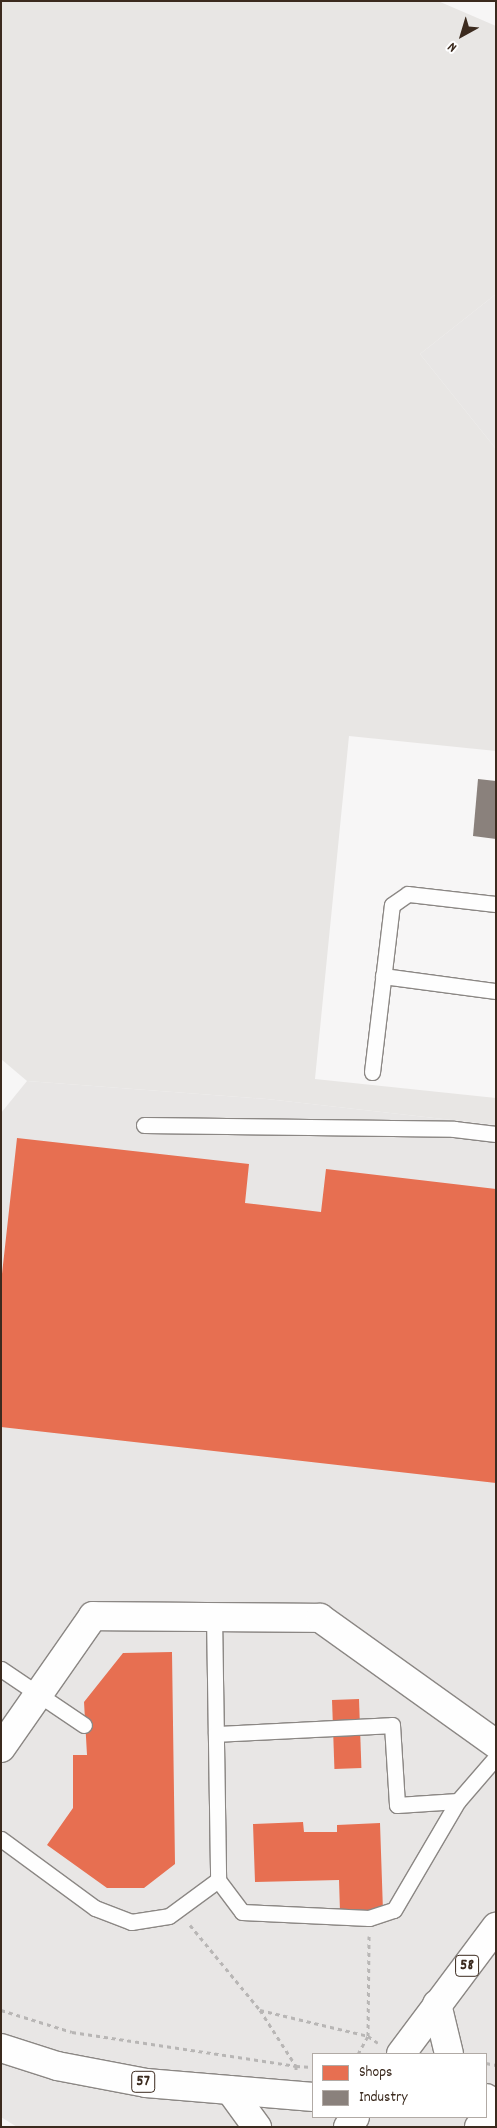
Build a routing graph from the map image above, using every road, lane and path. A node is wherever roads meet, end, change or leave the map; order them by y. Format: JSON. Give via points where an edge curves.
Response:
{"nodes":[{"id":1,"x":496,"y":904,"type":"edge"},
{"id":2,"x":383,"y":976,"type":"junction"},
{"id":3,"x":496,"y":990,"type":"edge"},
{"id":4,"x":372,"y":1072,"type":"dead end"},
{"id":5,"x":144,"y":1125,"type":"dead end"},
{"id":6,"x":496,"y":1134,"type":"edge"},
{"id":7,"x":214,"y":1615,"type":"junction"},
{"id":8,"x":1,"y":1669,"type":"edge"},
{"id":9,"x":39,"y":1694,"type":"junction"},
{"id":10,"x":84,"y":1725,"type":"dead end"},
{"id":11,"x":216,"y":1734,"type":"junction"},
{"id":12,"x":496,"y":1744,"type":"edge"},
{"id":13,"x":1,"y":1748,"type":"edge"},
{"id":14,"x":496,"y":1757,"type":"edge"},
{"id":15,"x":458,"y":1801,"type":"junction"},
{"id":16,"x":1,"y":1839,"type":"edge"},
{"id":17,"x":218,"y":1880,"type":"junction"},
{"id":18,"x":178,"y":1910,"type":"junction"},
{"id":19,"x":369,"y":1918,"type":"junction"},
{"id":20,"x":496,"y":1927,"type":"edge"},
{"id":21,"x":437,"y":2004,"type":"junction"},
{"id":22,"x":1,"y":2010,"type":"edge"},
{"id":23,"x":260,"y":2010,"type":"junction"},
{"id":24,"x":368,"y":2036,"type":"junction"},
{"id":25,"x":1,"y":2048,"type":"edge"},
{"id":26,"x":359,"y":2053,"type":"edge"},
{"id":27,"x":402,"y":2053,"type":"edge"},
{"id":28,"x":449,"y":2053,"type":"edge"},
{"id":29,"x":296,"y":2066,"type":"junction"},
{"id":30,"x":312,"y":2067,"type":"edge"},
{"id":31,"x":230,"y":2090,"type":"junction"},
{"id":32,"x":312,"y":2097,"type":"edge"},
{"id":33,"x":496,"y":2121,"type":"edge"},
{"id":34,"x":258,"y":2127,"type":"edge"},
{"id":35,"x":479,"y":2127,"type":"edge"}],
"edges":[{"from":1,"to":2,"type":"lane","via":[[408,894],[397,899],[390,917]]},
{"from":2,"to":3,"type":"lane"},
{"from":2,"to":4,"type":"lane"},
{"from":5,"to":6,"type":"lane","via":[[454,1129]]},
{"from":7,"to":9,"type":"main road","via":[[93,1616]]},
{"from":7,"to":11,"type":"lane"},
{"from":7,"to":12,"type":"main road","via":[[320,1618]]},
{"from":8,"to":9,"type":"lane"},
{"from":9,"to":10,"type":"lane"},
{"from":9,"to":13,"type":"main road"},
{"from":11,"to":15,"type":"lane","via":[[392,1725],[397,1805]]},
{"from":11,"to":17,"type":"lane"},
{"from":14,"to":15,"type":"lane"},
{"from":15,"to":19,"type":"lane","via":[[394,1910]]},
{"from":16,"to":18,"type":"lane","via":[[109,1915],[131,1922],[145,1922]]},
{"from":17,"to":18,"type":"lane"},
{"from":17,"to":19,"type":"lane","via":[[242,1912]]},
{"from":18,"to":23,"type":"path"},
{"from":19,"to":24,"type":"path"},
{"from":20,"to":21,"type":"main road","number":"58"},
{"from":21,"to":27,"type":"main road","number":"58"},
{"from":21,"to":28,"type":"main road"},
{"from":22,"to":29,"type":"path","via":[[72,2032]]},
{"from":23,"to":24,"type":"path"},
{"from":23,"to":29,"type":"path"},
{"from":24,"to":26,"type":"path"},
{"from":25,"to":31,"type":"main road","number":"57","via":[[93,2074],[146,2083]]},
{"from":29,"to":30,"type":"path"},
{"from":31,"to":32,"type":"main road","number":"57"},
{"from":31,"to":34,"type":"main road"},
{"from":33,"to":35,"type":"main road"}]}
